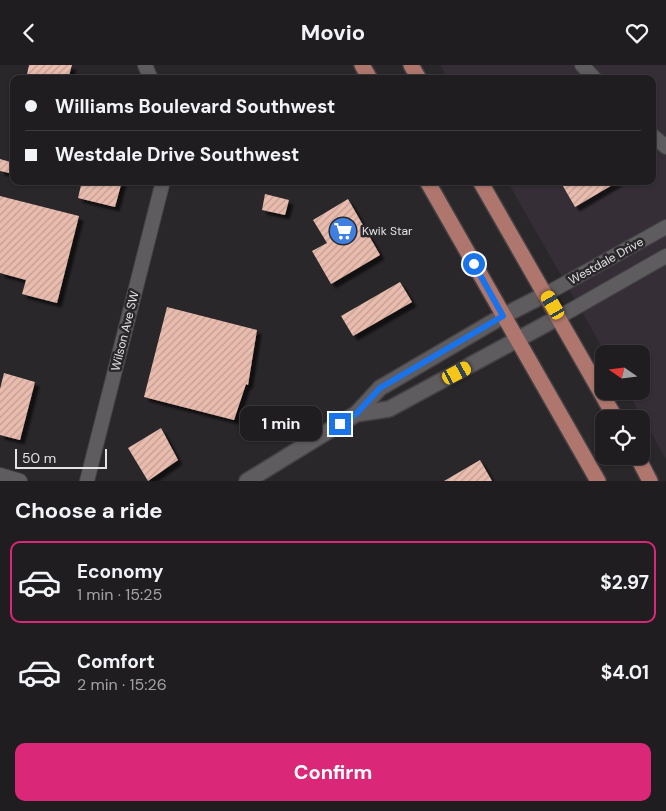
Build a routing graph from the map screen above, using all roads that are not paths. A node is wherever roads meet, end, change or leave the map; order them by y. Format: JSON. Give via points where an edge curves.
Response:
{"nodes":[{"id":1,"x":582,"y":65,"type":"edge"},
{"id":2,"x":591,"y":75,"type":"edge"},
{"id":3,"x":656,"y":138,"type":"edge"},
{"id":4,"x":666,"y":147,"type":"edge"},
{"id":5,"x":162,"y":185,"type":"edge"},
{"id":6,"x":429,"y":185,"type":"edge"},
{"id":7,"x":482,"y":185,"type":"edge"},
{"id":8,"x":666,"y":227,"type":"edge"},
{"id":9,"x":666,"y":256,"type":"edge"},
{"id":10,"x":546,"y":294,"type":"junction"},
{"id":11,"x":503,"y":316,"type":"junction"},
{"id":12,"x":560,"y":317,"type":"junction"},
{"id":13,"x":518,"y":340,"type":"junction"},
{"id":14,"x":611,"y":410,"type":"edge"},
{"id":15,"x":356,"y":414,"type":"junction"},
{"id":16,"x":641,"y":465,"type":"edge"},
{"id":17,"x":0,"y":475,"type":"edge"},
{"id":18,"x":20,"y":481,"type":"edge"},
{"id":19,"x":87,"y":481,"type":"edge"},
{"id":20,"x":247,"y":481,"type":"edge"},
{"id":21,"x":598,"y":481,"type":"edge"},
{"id":22,"x":650,"y":481,"type":"edge"}],
"edges":[{"from":1,"to":2,"type":"street"},
{"from":3,"to":4,"type":"street"},
{"from":5,"to":19,"type":"street","name":"Wilson Ave SW"},
{"from":6,"to":11,"type":"main road"},
{"from":7,"to":10,"type":"main road"},
{"from":8,"to":10,"type":"street","name":"Westdale Drive"},
{"from":9,"to":12,"type":"street","name":"Westdale Drive"},
{"from":10,"to":11,"type":"street"},
{"from":10,"to":12,"type":"main road"},
{"from":11,"to":13,"type":"main road"},
{"from":11,"to":15,"type":"street","via":[[380,388]]},
{"from":12,"to":13,"type":"street"},
{"from":12,"to":14,"type":"main road"},
{"from":13,"to":15,"type":"street","via":[[389,409]]},
{"from":13,"to":21,"type":"main road"},
{"from":15,"to":20,"type":"street"},
{"from":16,"to":22,"type":"main road"},
{"from":17,"to":18,"type":"street"}]}
